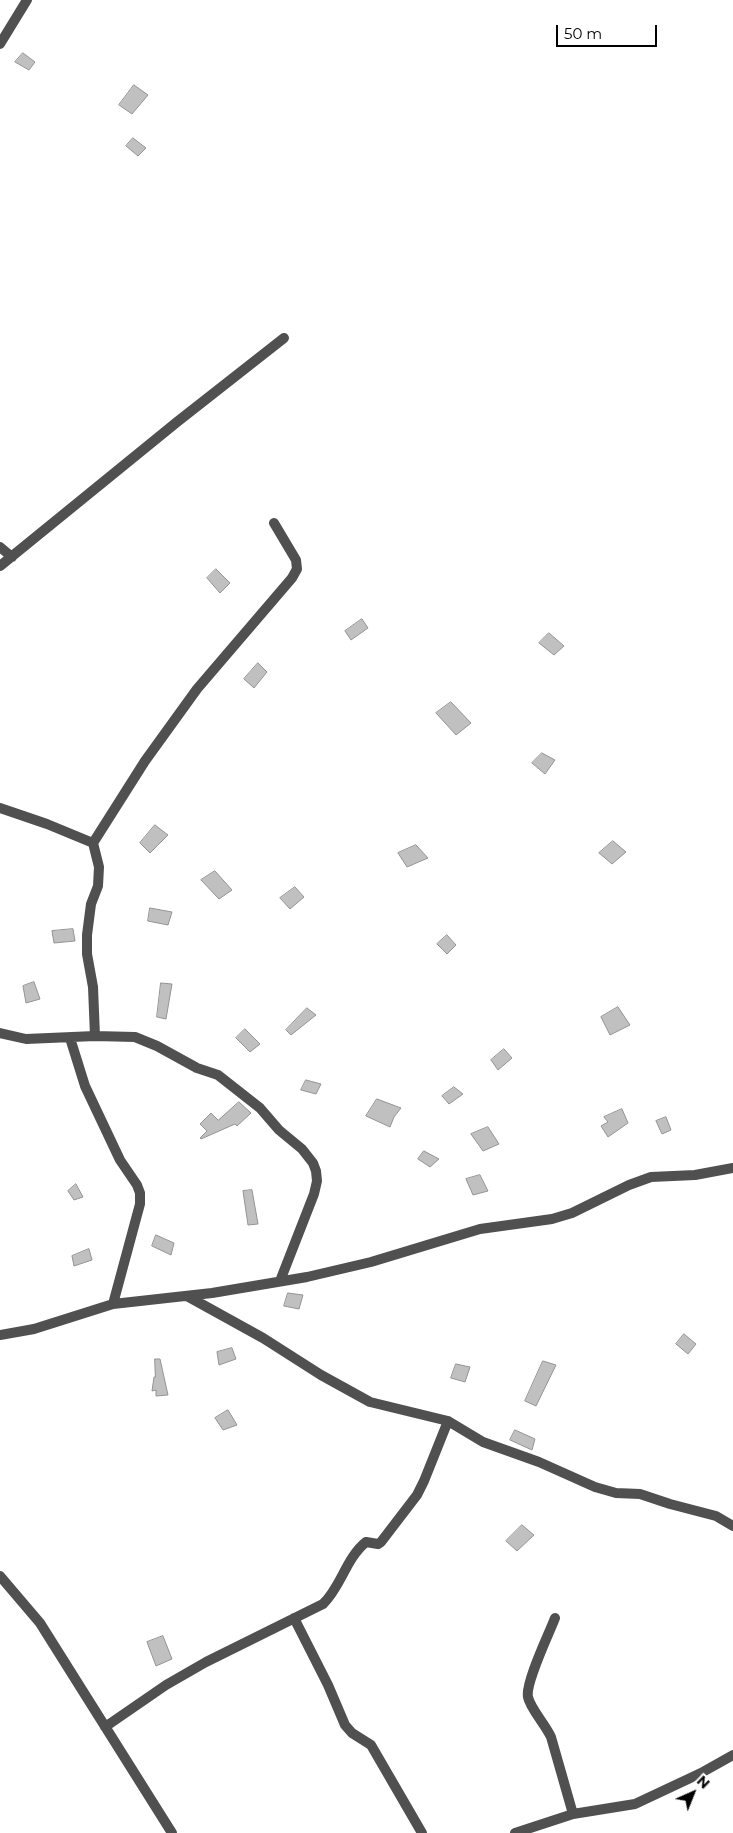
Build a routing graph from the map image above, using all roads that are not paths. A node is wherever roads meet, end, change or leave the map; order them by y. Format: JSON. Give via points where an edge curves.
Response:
{"nodes":[{"id":1,"x":28,"y":0,"type":"edge"},
{"id":2,"x":0,"y":44,"type":"edge"},
{"id":3,"x":284,"y":338,"type":"dead end"},
{"id":4,"x":274,"y":523,"type":"dead end"},
{"id":5,"x":0,"y":547,"type":"edge"},
{"id":6,"x":12,"y":557,"type":"junction"},
{"id":7,"x":0,"y":566,"type":"edge"},
{"id":8,"x":0,"y":808,"type":"edge"},
{"id":9,"x":93,"y":843,"type":"junction"},
{"id":10,"x":0,"y":1033,"type":"edge"},
{"id":11,"x":95,"y":1036,"type":"junction"},
{"id":12,"x":70,"y":1038,"type":"junction"},
{"id":13,"x":733,"y":1168,"type":"edge"},
{"id":14,"x":280,"y":1281,"type":"junction"},
{"id":15,"x":186,"y":1296,"type":"junction"},
{"id":16,"x":113,"y":1304,"type":"junction"},
{"id":17,"x":0,"y":1335,"type":"edge"},
{"id":18,"x":448,"y":1421,"type":"junction"},
{"id":19,"x":733,"y":1526,"type":"edge"},
{"id":20,"x":0,"y":1576,"type":"edge"},
{"id":21,"x":294,"y":1618,"type":"junction"},
{"id":22,"x":555,"y":1618,"type":"dead end"},
{"id":23,"x":105,"y":1727,"type":"junction"},
{"id":24,"x":733,"y":1755,"type":"edge"},
{"id":25,"x":573,"y":1814,"type":"junction"},
{"id":26,"x":172,"y":1833,"type":"edge"},
{"id":27,"x":422,"y":1833,"type":"edge"},
{"id":28,"x":515,"y":1833,"type":"edge"}],
"edges":[{"from":1,"to":2,"type":"street"},
{"from":3,"to":6,"type":"street"},
{"from":4,"to":9,"type":"street","via":[[296,560],[297,569],[292,578],[197,689],[145,761]]},
{"from":5,"to":6,"type":"street"},
{"from":6,"to":7,"type":"street"},
{"from":8,"to":9,"type":"street"},
{"from":9,"to":11,"type":"street","via":[[99,867],[98,886],[91,904],[87,954],[94,987]]},
{"from":10,"to":12,"type":"street","via":[[26,1039]]},
{"from":11,"to":12,"type":"street"},
{"from":11,"to":14,"type":"street","via":[[136,1038],[218,1075],[260,1108],[313,1162],[317,1181],[314,1194]]},
{"from":12,"to":16,"type":"street","via":[[85,1086],[120,1160],[140,1193],[140,1204]]},
{"from":13,"to":14,"type":"street","via":[[695,1175],[651,1177],[552,1219],[480,1229],[371,1262]]},
{"from":14,"to":15,"type":"street"},
{"from":15,"to":16,"type":"street"},
{"from":15,"to":18,"type":"street","via":[[370,1402]]},
{"from":16,"to":17,"type":"street","via":[[34,1329]]},
{"from":18,"to":19,"type":"street","via":[[484,1442],[594,1487],[616,1494],[640,1494],[716,1516]]},
{"from":18,"to":21,"type":"street","via":[[424,1480],[381,1542],[362,1545],[329,1598]]},
{"from":20,"to":23,"type":"street","via":[[40,1623]]},
{"from":21,"to":23,"type":"street","via":[[166,1685]]},
{"from":21,"to":27,"type":"street","via":[[344,1725],[371,1745]]},
{"from":22,"to":25,"type":"street","via":[[527,1696],[551,1737]]},
{"from":23,"to":26,"type":"street"},
{"from":24,"to":25,"type":"street","via":[[701,1774],[635,1804]]},
{"from":25,"to":28,"type":"street"}]}
